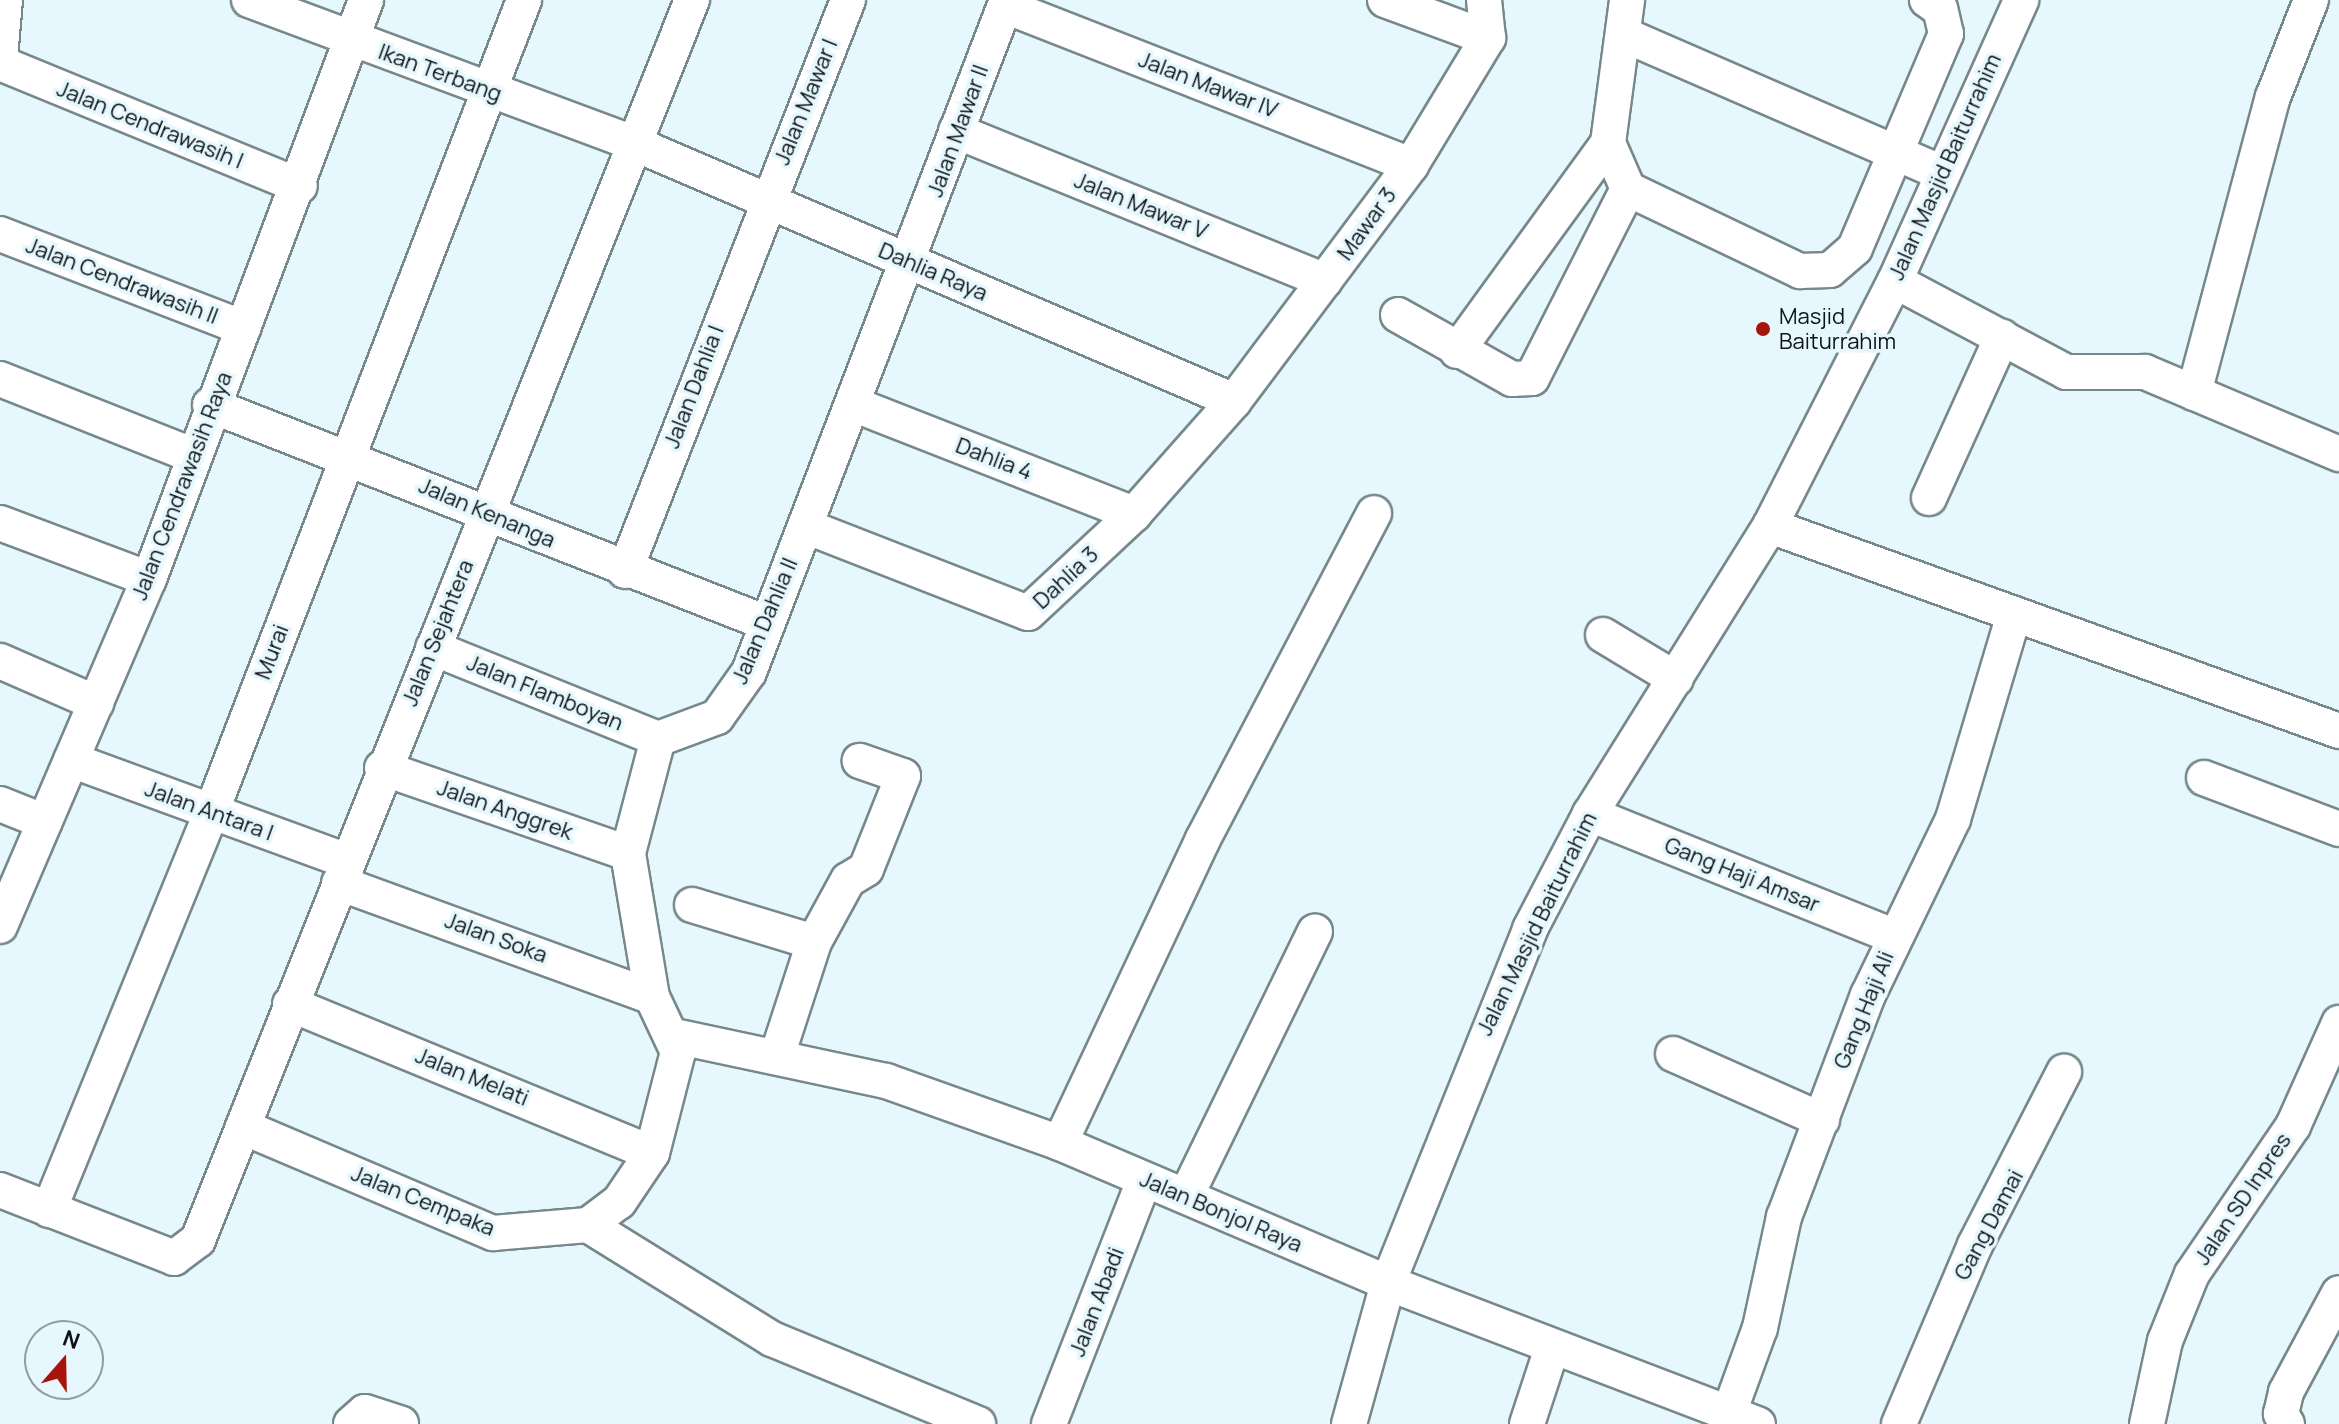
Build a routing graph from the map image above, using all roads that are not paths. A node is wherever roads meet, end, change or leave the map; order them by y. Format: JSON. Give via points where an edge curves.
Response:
{"nodes":[{"id":1,"x":5,"y":0,"type":"edge"},
{"id":2,"x":249,"y":0,"type":"edge"},
{"id":3,"x":366,"y":0,"type":"edge"},
{"id":4,"x":524,"y":0,"type":"edge"},
{"id":5,"x":692,"y":0,"type":"edge"},
{"id":6,"x":848,"y":0,"type":"edge"},
{"id":7,"x":1385,"y":0,"type":"edge"},
{"id":8,"x":1484,"y":0,"type":"edge"},
{"id":9,"x":1627,"y":0,"type":"edge"},
{"id":10,"x":1927,"y":0,"type":"edge"},
{"id":11,"x":2021,"y":0,"type":"edge"},
{"id":12,"x":2311,"y":0,"type":"edge"},
{"id":13,"x":1006,"y":3,"type":"edge"},
{"id":14,"x":1627,"y":36,"type":"junction"},
{"id":15,"x":1488,"y":38,"type":"junction"},
{"id":16,"x":349,"y":39,"type":"junction"},
{"id":17,"x":0,"y":61,"type":"edge"},
{"id":18,"x":488,"y":91,"type":"junction"},
{"id":19,"x":956,"y":131,"type":"junction"},
{"id":20,"x":633,"y":143,"type":"junction"},
{"id":21,"x":1608,"y":143,"type":"junction"},
{"id":22,"x":1894,"y":147,"type":"junction"},
{"id":23,"x":1411,"y":165,"type":"junction"},
{"id":24,"x":1942,"y":173,"type":"junction"},
{"id":25,"x":300,"y":186,"type":"junction"},
{"id":26,"x":1628,"y":189,"type":"junction"},
{"id":27,"x":764,"y":203,"type":"junction"},
{"id":28,"x":0,"y":234,"type":"edge"},
{"id":29,"x":910,"y":262,"type":"junction"},
{"id":30,"x":1325,"y":281,"type":"junction"},
{"id":31,"x":1895,"y":281,"type":"junction"},
{"id":32,"x":1398,"y":315,"type":"dead end"},
{"id":33,"x":243,"y":328,"type":"junction"},
{"id":34,"x":2002,"y":337,"type":"junction"},
{"id":35,"x":1457,"y":351,"type":"junction"},
{"id":36,"x":0,"y":379,"type":"edge"},
{"id":37,"x":2194,"y":393,"type":"junction"},
{"id":38,"x":1234,"y":401,"type":"junction"},
{"id":39,"x":853,"y":404,"type":"junction"},
{"id":40,"x":210,"y":405,"type":"junction"},
{"id":41,"x":2339,"y":454,"type":"edge"},
{"id":42,"x":192,"y":455,"type":"junction"},
{"id":43,"x":346,"y":456,"type":"junction"},
{"id":44,"x":1929,"y":498,"type":"dead end"},
{"id":45,"x":487,"y":512,"type":"junction"},
{"id":46,"x":1374,"y":513,"type":"dead end"},
{"id":47,"x":1134,"y":514,"type":"junction"},
{"id":48,"x":0,"y":523,"type":"edge"},
{"id":49,"x":805,"y":526,"type":"junction"},
{"id":50,"x":1770,"y":526,"type":"junction"},
{"id":51,"x":625,"y":571,"type":"junction"},
{"id":52,"x":149,"y":579,"type":"junction"},
{"id":53,"x":2014,"y":614,"type":"junction"},
{"id":54,"x":764,"y":622,"type":"junction"},
{"id":55,"x":1603,"y":635,"type":"dead end"},
{"id":56,"x":433,"y":648,"type":"junction"},
{"id":57,"x":0,"y":661,"type":"edge"},
{"id":58,"x":1676,"y":679,"type":"junction"},
{"id":59,"x":96,"y":703,"type":"junction"},
{"id":60,"x":2339,"y":731,"type":"edge"},
{"id":61,"x":658,"y":739,"type":"junction"},
{"id":62,"x":71,"y":760,"type":"junction"},
{"id":63,"x":860,"y":761,"type":"dead end"},
{"id":64,"x":382,"y":768,"type":"junction"},
{"id":65,"x":2204,"y":778,"type":"dead end"},
{"id":66,"x":0,"y":804,"type":"edge"},
{"id":67,"x":211,"y":813,"type":"junction"},
{"id":68,"x":1590,"y":814,"type":"junction"},
{"id":69,"x":45,"y":822,"type":"junction"},
{"id":70,"x":2339,"y":829,"type":"edge"},
{"id":71,"x":628,"y":853,"type":"junction"},
{"id":72,"x":343,"y":872,"type":"junction"},
{"id":73,"x":692,"y":905,"type":"dead end"},
{"id":74,"x":0,"y":926,"type":"edge"},
{"id":75,"x":1315,"y":931,"type":"dead end"},
{"id":76,"x":1894,"y":936,"type":"junction"},
{"id":77,"x":814,"y":942,"type":"junction"},
{"id":78,"x":652,"y":997,"type":"junction"},
{"id":79,"x":290,"y":1004,"type":"junction"},
{"id":80,"x":2339,"y":1023,"type":"edge"},
{"id":81,"x":674,"y":1036,"type":"junction"},
{"id":82,"x":778,"y":1053,"type":"junction"},
{"id":83,"x":1673,"y":1054,"type":"dead end"},
{"id":84,"x":2064,"y":1072,"type":"dead end"},
{"id":85,"x":1822,"y":1120,"type":"junction"},
{"id":86,"x":243,"y":1127,"type":"junction"},
{"id":87,"x":1060,"y":1143,"type":"junction"},
{"id":88,"x":652,"y":1153,"type":"junction"},
{"id":89,"x":1144,"y":1180,"type":"junction"},
{"id":90,"x":0,"y":1190,"type":"edge"},
{"id":91,"x":1187,"y":1194,"type":"junction"},
{"id":92,"x":49,"y":1210,"type":"junction"},
{"id":93,"x":588,"y":1225,"type":"junction"},
{"id":94,"x":1388,"y":1283,"type":"junction"},
{"id":95,"x":2339,"y":1293,"type":"edge"},
{"id":96,"x":1552,"y":1348,"type":"junction"},
{"id":97,"x":1744,"y":1419,"type":"edge"},
{"id":98,"x":351,"y":1424,"type":"edge"},
{"id":99,"x":401,"y":1424,"type":"edge"},
{"id":100,"x":978,"y":1424,"type":"edge"},
{"id":101,"x":1049,"y":1424,"type":"edge"},
{"id":102,"x":1349,"y":1424,"type":"edge"},
{"id":103,"x":1527,"y":1424,"type":"edge"},
{"id":104,"x":1899,"y":1424,"type":"edge"},
{"id":105,"x":2147,"y":1424,"type":"edge"},
{"id":106,"x":2287,"y":1424,"type":"edge"}],
"edges":[{"from":1,"to":17,"type":"street"},
{"from":2,"to":16,"type":"street","name":"Ikan Terbang"},
{"from":3,"to":16,"type":"street","name":"Jalan Cendrawasih Raya"},
{"from":4,"to":18,"type":"street","name":"Murai"},
{"from":5,"to":20,"type":"street","name":"Jalan Sejahtera"},
{"from":6,"to":27,"type":"street","name":"Jalan Mawar I"},
{"from":7,"to":15,"type":"street"},
{"from":8,"to":15,"type":"street"},
{"from":9,"to":14,"type":"street"},
{"from":10,"to":22,"type":"street","via":[[1940,9],[1946,34]]},
{"from":11,"to":24,"type":"street","name":"Jalan Masjid Baiturrahim"},
{"from":12,"to":37,"type":"street","via":[[2273,97]]},
{"from":13,"to":19,"type":"street","name":"Jalan Mawar II"},
{"from":13,"to":23,"type":"street","name":"Jalan Mawar IV"},
{"from":14,"to":21,"type":"street"},
{"from":14,"to":22,"type":"street"},
{"from":15,"to":23,"type":"street","name":"Mawar 3"},
{"from":16,"to":18,"type":"street","name":"Ikan Terbang"},
{"from":16,"to":25,"type":"street","name":"Jalan Cendrawasih Raya"},
{"from":17,"to":25,"type":"street","name":"Jalan Cendrawasih I"},
{"from":18,"to":20,"type":"street","name":"Ikan Terbang"},
{"from":18,"to":43,"type":"street","name":"Murai"},
{"from":19,"to":29,"type":"street","name":"Jalan Mawar II"},
{"from":19,"to":30,"type":"street","name":"Jalan Mawar V"},
{"from":20,"to":27,"type":"street","name":"Dahlia Raya"},
{"from":20,"to":45,"type":"street","name":"Jalan Sejahtera"},
{"from":21,"to":26,"type":"street"},
{"from":21,"to":35,"type":"street"},
{"from":22,"to":24,"type":"street"},
{"from":22,"to":26,"type":"street","via":[[1851,255],[1816,273]]},
{"from":23,"to":30,"type":"street","name":"Mawar 3"},
{"from":24,"to":31,"type":"street","name":"Jalan Masjid Baiturrahim"},
{"from":25,"to":33,"type":"street","name":"Jalan Cendrawasih Raya"},
{"from":26,"to":35,"type":"street","via":[[1532,378],[1512,379]]},
{"from":27,"to":29,"type":"street","name":"Dahlia Raya"},
{"from":27,"to":51,"type":"street","name":"Jalan Dahlia I"},
{"from":28,"to":33,"type":"street","name":"Jalan Cendrawasih II"},
{"from":29,"to":38,"type":"street","name":"Dahlia Raya"},
{"from":29,"to":39,"type":"street","name":"Jalan Dahlia II"},
{"from":30,"to":38,"type":"street","name":"Mawar 3"},
{"from":31,"to":34,"type":"street"},
{"from":31,"to":50,"type":"street","name":"Jalan Masjid Baiturrahim"},
{"from":32,"to":35,"type":"street"},
{"from":33,"to":40,"type":"street","name":"Jalan Cendrawasih Raya"},
{"from":34,"to":37,"type":"street","via":[[2073,375],[2145,372]]},
{"from":34,"to":44,"type":"street"},
{"from":36,"to":42,"type":"street"},
{"from":37,"to":41,"type":"street"},
{"from":38,"to":47,"type":"street","name":"Dahlia 3"},
{"from":39,"to":47,"type":"street","name":"Dahlia 4"},
{"from":39,"to":49,"type":"street","name":"Jalan Dahlia II"},
{"from":40,"to":42,"type":"street","name":"Jalan Cendrawasih Raya"},
{"from":40,"to":43,"type":"street","name":"Jalan Kenanga"},
{"from":42,"to":52,"type":"street","name":"Jalan Cendrawasih Raya"},
{"from":43,"to":45,"type":"street","name":"Jalan Kenanga"},
{"from":43,"to":67,"type":"street","name":"Murai"},
{"from":45,"to":51,"type":"street","name":"Jalan Kenanga"},
{"from":45,"to":56,"type":"street","name":"Jalan Sejahtera"},
{"from":46,"to":87,"type":"street","via":[[1203,839]]},
{"from":47,"to":49,"type":"street","name":"Dahlia 3","via":[[1028,613]]},
{"from":48,"to":52,"type":"street"},
{"from":49,"to":54,"type":"street","name":"Jalan Dahlia II"},
{"from":50,"to":53,"type":"street"},
{"from":50,"to":58,"type":"street","name":"Jalan Masjid Baiturrahim","via":[[1727,586]]},
{"from":51,"to":54,"type":"street","name":"Jalan Kenanga"},
{"from":52,"to":59,"type":"street","name":"Jalan Cendrawasih Raya"},
{"from":53,"to":60,"type":"street"},
{"from":53,"to":76,"type":"street","name":"Gang Haji Ali","via":[[1953,819]]},
{"from":54,"to":61,"type":"street","name":"Jalan Dahlia II","via":[[749,672],[717,717]]},
{"from":55,"to":58,"type":"street"},
{"from":56,"to":61,"type":"street","name":"Jalan Flamboyan"},
{"from":56,"to":64,"type":"street","name":"Jalan Sejahtera"},
{"from":57,"to":59,"type":"street"},
{"from":58,"to":68,"type":"street","name":"Jalan Masjid Baiturrahim"},
{"from":59,"to":62,"type":"street","name":"Jalan Cendrawasih Raya"},
{"from":61,"to":71,"type":"street"},
{"from":62,"to":67,"type":"street","name":"Jalan Antara I"},
{"from":62,"to":69,"type":"street","name":"Jalan Cendrawasih Raya"},
{"from":63,"to":77,"type":"street","via":[[903,776],[866,869],[848,880]]},
{"from":64,"to":71,"type":"street","name":"Jalan Anggrek"},
{"from":64,"to":72,"type":"street","name":"Jalan Sejahtera"},
{"from":65,"to":70,"type":"street"},
{"from":66,"to":69,"type":"street"},
{"from":67,"to":72,"type":"street","name":"Jalan Antara I"},
{"from":67,"to":92,"type":"street","name":"Murai"},
{"from":68,"to":76,"type":"street","name":"Gang Haji Amsar"},
{"from":68,"to":94,"type":"street","name":"Jalan Masjid Baiturrahim","via":[[1491,1011]]},
{"from":69,"to":74,"type":"street","name":"Jalan Cendrawasih Raya"},
{"from":71,"to":78,"type":"street"},
{"from":72,"to":78,"type":"street","name":"Jalan Soka"},
{"from":72,"to":79,"type":"street","name":"Jalan Sejahtera"},
{"from":73,"to":77,"type":"street"},
{"from":75,"to":91,"type":"street"},
{"from":76,"to":85,"type":"street","name":"Gang Haji Ali"},
{"from":77,"to":82,"type":"street"},
{"from":78,"to":81,"type":"street"},
{"from":79,"to":86,"type":"street","name":"Jalan Sejahtera"},
{"from":79,"to":88,"type":"street","name":"Jalan Melati"},
{"from":80,"to":105,"type":"street","name":"Jalan SD Inpres","via":[[2293,1126],[2192,1274],[2165,1341]]},
{"from":81,"to":82,"type":"street","name":"Jalan Bonjol Raya"},
{"from":81,"to":88,"type":"street","via":[[678,1052]]},
{"from":82,"to":87,"type":"street","name":"Jalan Bonjol Raya","via":[[886,1081]]},
{"from":83,"to":85,"type":"street"},
{"from":84,"to":104,"type":"street","name":"Gang Damai","via":[[1975,1245]]},
{"from":85,"to":97,"type":"street","name":"Gang Haji Ali","via":[[1784,1217]]},
{"from":86,"to":92,"type":"street","name":"Jalan Sejahtera","via":[[198,1240],[174,1258]]},
{"from":86,"to":93,"type":"street","name":"Jalan Cempaka","via":[[493,1233]]},
{"from":87,"to":89,"type":"street","name":"Jalan Bonjol Raya"},
{"from":88,"to":93,"type":"street","via":[[619,1202]]},
{"from":89,"to":91,"type":"street","name":"Jalan Bonjol Raya"},
{"from":89,"to":101,"type":"street","name":"Jalan Abadi"},
{"from":90,"to":92,"type":"street"},
{"from":91,"to":94,"type":"street","name":"Jalan Bonjol Raya"},
{"from":93,"to":100,"type":"street","via":[[772,1339]]},
{"from":94,"to":96,"type":"street","name":"Jalan Bonjol Raya"},
{"from":94,"to":102,"type":"street"},
{"from":95,"to":106,"type":"street","via":[[2286,1392],[2281,1414]]},
{"from":96,"to":97,"type":"street","name":"Jalan Bonjol Raya"},
{"from":96,"to":103,"type":"street"},
{"from":98,"to":99,"type":"street","via":[[365,1412]]}]}
